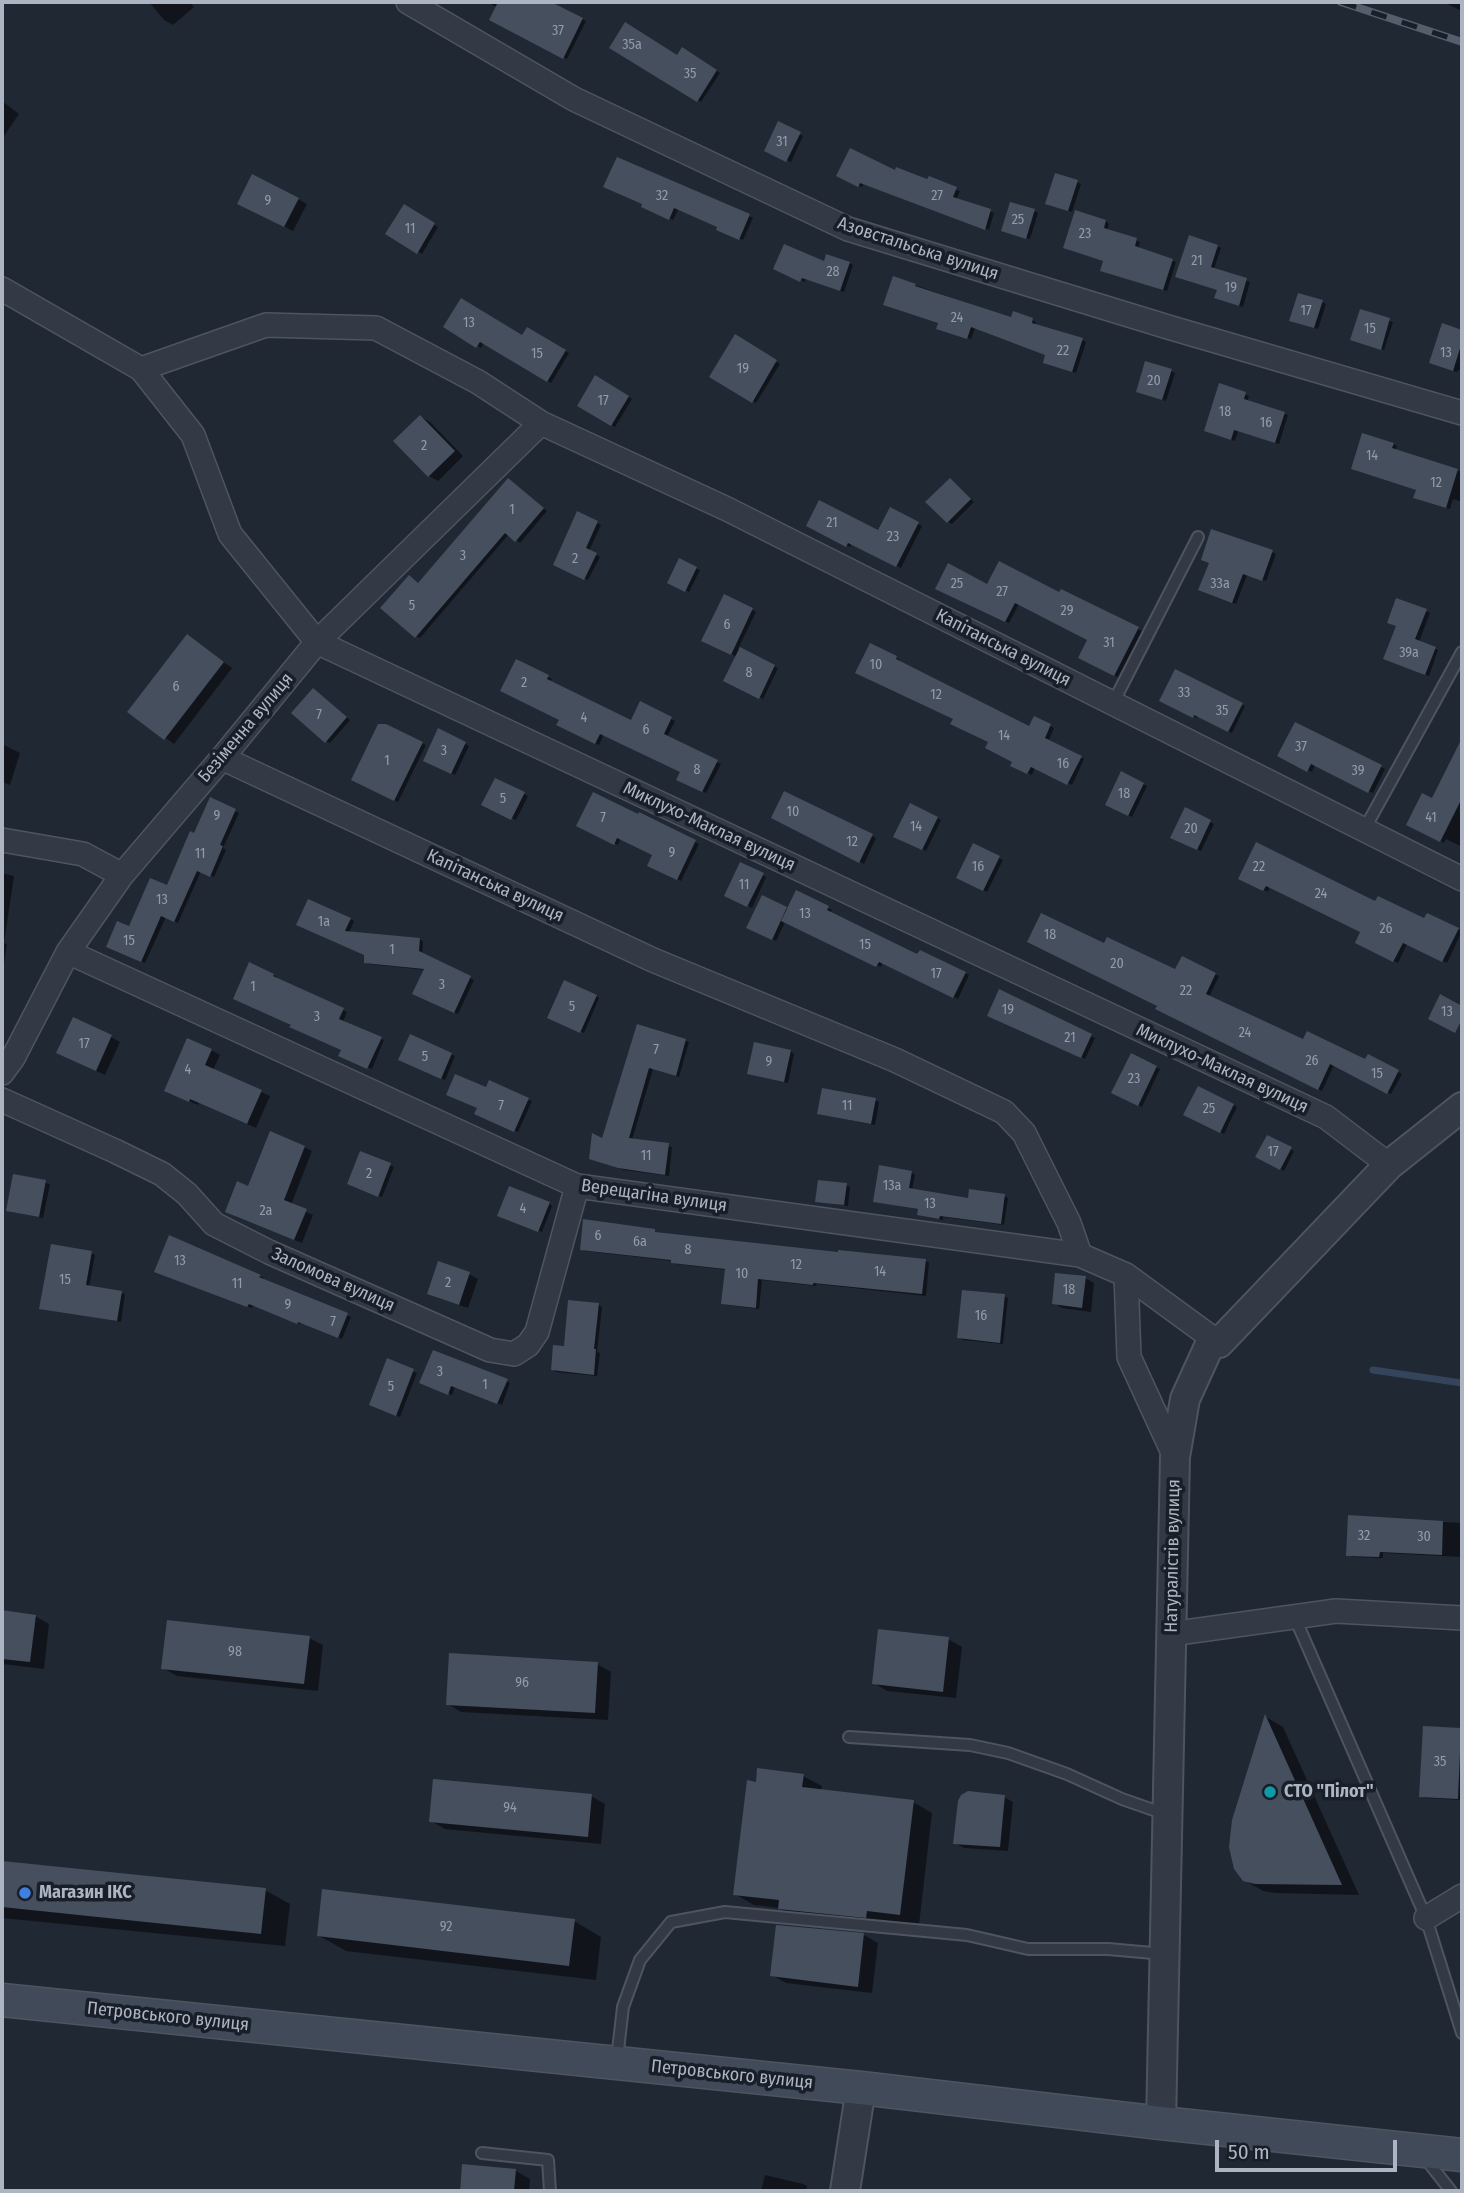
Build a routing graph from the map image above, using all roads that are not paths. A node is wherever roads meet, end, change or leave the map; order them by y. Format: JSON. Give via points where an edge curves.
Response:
{"nodes":[{"id":1,"x":408,"y":2,"type":"edge"},
{"id":2,"x":2,"y":289,"type":"edge"},
{"id":3,"x":141,"y":369,"type":"junction"},
{"id":4,"x":1462,"y":413,"type":"edge"},
{"id":5,"x":541,"y":422,"type":"junction"},
{"id":6,"x":1198,"y":537,"type":"dead end"},
{"id":7,"x":317,"y":642,"type":"junction"},
{"id":8,"x":1462,"y":652,"type":"edge"},
{"id":9,"x":1113,"y":703,"type":"junction"},
{"id":10,"x":222,"y":758,"type":"junction"},
{"id":11,"x":1364,"y":830,"type":"junction"},
{"id":12,"x":2,"y":841,"type":"edge"},
{"id":13,"x":122,"y":875,"type":"junction"},
{"id":14,"x":1462,"y":879,"type":"edge"},
{"id":15,"x":68,"y":953,"type":"junction"},
{"id":16,"x":2,"y":1073,"type":"edge"},
{"id":17,"x":2,"y":1100,"type":"edge"},
{"id":18,"x":1462,"y":1107,"type":"edge"},
{"id":19,"x":1389,"y":1165,"type":"junction"},
{"id":20,"x":577,"y":1186,"type":"junction"},
{"id":21,"x":1080,"y":1255,"type":"junction"},
{"id":22,"x":1126,"y":1275,"type":"junction"},
{"id":23,"x":1219,"y":1343,"type":"junction"},
{"id":24,"x":1175,"y":1457,"type":"junction"},
{"id":25,"x":1295,"y":1618,"type":"junction"},
{"id":26,"x":1462,"y":1618,"type":"edge"},
{"id":27,"x":1171,"y":1634,"type":"junction"},
{"id":28,"x":849,"y":1737,"type":"dead end"},
{"id":29,"x":1167,"y":1815,"type":"junction"},
{"id":30,"x":1462,"y":1896,"type":"edge"},
{"id":31,"x":1426,"y":1918,"type":"junction"},
{"id":32,"x":1164,"y":1954,"type":"junction"},
{"id":33,"x":2,"y":2000,"type":"edge"},
{"id":34,"x":1462,"y":2033,"type":"edge"},
{"id":35,"x":616,"y":2063,"type":"junction"},
{"id":36,"x":861,"y":2088,"type":"junction"},
{"id":37,"x":1161,"y":2123,"type":"junction"},
{"id":38,"x":1419,"y":2151,"type":"junction"},
{"id":39,"x":482,"y":2152,"type":"dead end"},
{"id":40,"x":1462,"y":2155,"type":"edge"},
{"id":41,"x":550,"y":2191,"type":"edge"},
{"id":42,"x":845,"y":2191,"type":"edge"},
{"id":43,"x":1451,"y":2191,"type":"edge"}],
"edges":[{"from":1,"to":4,"type":"street","name":"Азовстальська вулиця","via":[[574,99],[848,229]]},
{"from":2,"to":3,"type":"street"},
{"from":3,"to":5,"type":"street","name":"Капітанська вулиця","via":[[266,326],[376,328],[478,382]]},
{"from":3,"to":7,"type":"street","name":"Миклухо-Маклая вулиця","via":[[193,435],[230,534]]},
{"from":5,"to":7,"type":"street","name":"Безіменна вулиця"},
{"from":5,"to":9,"type":"street","name":"Капітанська вулиця","via":[[727,509]]},
{"from":6,"to":9,"type":"lane"},
{"from":7,"to":10,"type":"street","name":"Безіменна вулиця"},
{"from":7,"to":19,"type":"street","name":"Миклухо-Маклая вулиця","via":[[1326,1118]]},
{"from":8,"to":11,"type":"lane"},
{"from":9,"to":11,"type":"street","name":"Капітанська вулиця"},
{"from":10,"to":13,"type":"street","name":"Безіменна вулиця"},
{"from":10,"to":21,"type":"street","name":"Капітанська вулиця","via":[[653,960],[895,1059],[1004,1112],[1024,1133]]},
{"from":11,"to":14,"type":"street","name":"Капітанська вулиця"},
{"from":12,"to":13,"type":"street","via":[[83,853]]},
{"from":13,"to":15,"type":"street","name":"Безіменна вулиця"},
{"from":15,"to":16,"type":"street","name":"Безіменна вулиця"},
{"from":15,"to":20,"type":"street","name":"Верещагіна вулиця"},
{"from":17,"to":20,"type":"street","name":"Заломова вулиця","via":[[162,1174],[214,1224],[269,1252],[490,1350],[514,1354],[537,1332]]},
{"from":18,"to":19,"type":"street","name":"Натуралістів вулиця"},
{"from":19,"to":23,"type":"street","name":"Натуралістів вулиця"},
{"from":20,"to":21,"type":"street","name":"Верещагіна вулиця"},
{"from":21,"to":22,"type":"street","name":"Верещагіна вулиця"},
{"from":22,"to":23,"type":"street","name":"Верещагіна вулиця"},
{"from":22,"to":24,"type":"street","via":[[1129,1357]]},
{"from":23,"to":24,"type":"street","name":"Натуралістів вулиця","via":[[1211,1342],[1185,1399]]},
{"from":24,"to":27,"type":"street","name":"Натуралістів вулиця"},
{"from":25,"to":26,"type":"street","via":[[1336,1611]]},
{"from":25,"to":27,"type":"street"},
{"from":25,"to":31,"type":"lane"},
{"from":27,"to":29,"type":"street","name":"Натуралістів вулиця"},
{"from":28,"to":29,"type":"lane","via":[[970,1745],[1008,1753]]},
{"from":29,"to":32,"type":"street","name":"Натуралістів вулиця"},
{"from":30,"to":31,"type":"street"},
{"from":31,"to":34,"type":"lane"},
{"from":32,"to":35,"type":"lane","via":[[1028,1949],[967,1935],[725,1912],[671,1922],[639,1960],[624,2007]]},
{"from":32,"to":37,"type":"street","name":"Натуралістів вулиця"},
{"from":33,"to":35,"type":"main road","name":"Петровського вулиця"},
{"from":35,"to":36,"type":"main road","name":"Петровського вулиця"},
{"from":36,"to":37,"type":"main road","name":"Петровського вулиця"},
{"from":36,"to":42,"type":"street"},
{"from":37,"to":38,"type":"main road","name":"Петровського вулиця"},
{"from":38,"to":40,"type":"main road","name":"Петровського вулиця"},
{"from":38,"to":43,"type":"lane"},
{"from":39,"to":41,"type":"lane","via":[[548,2160]]}]}
